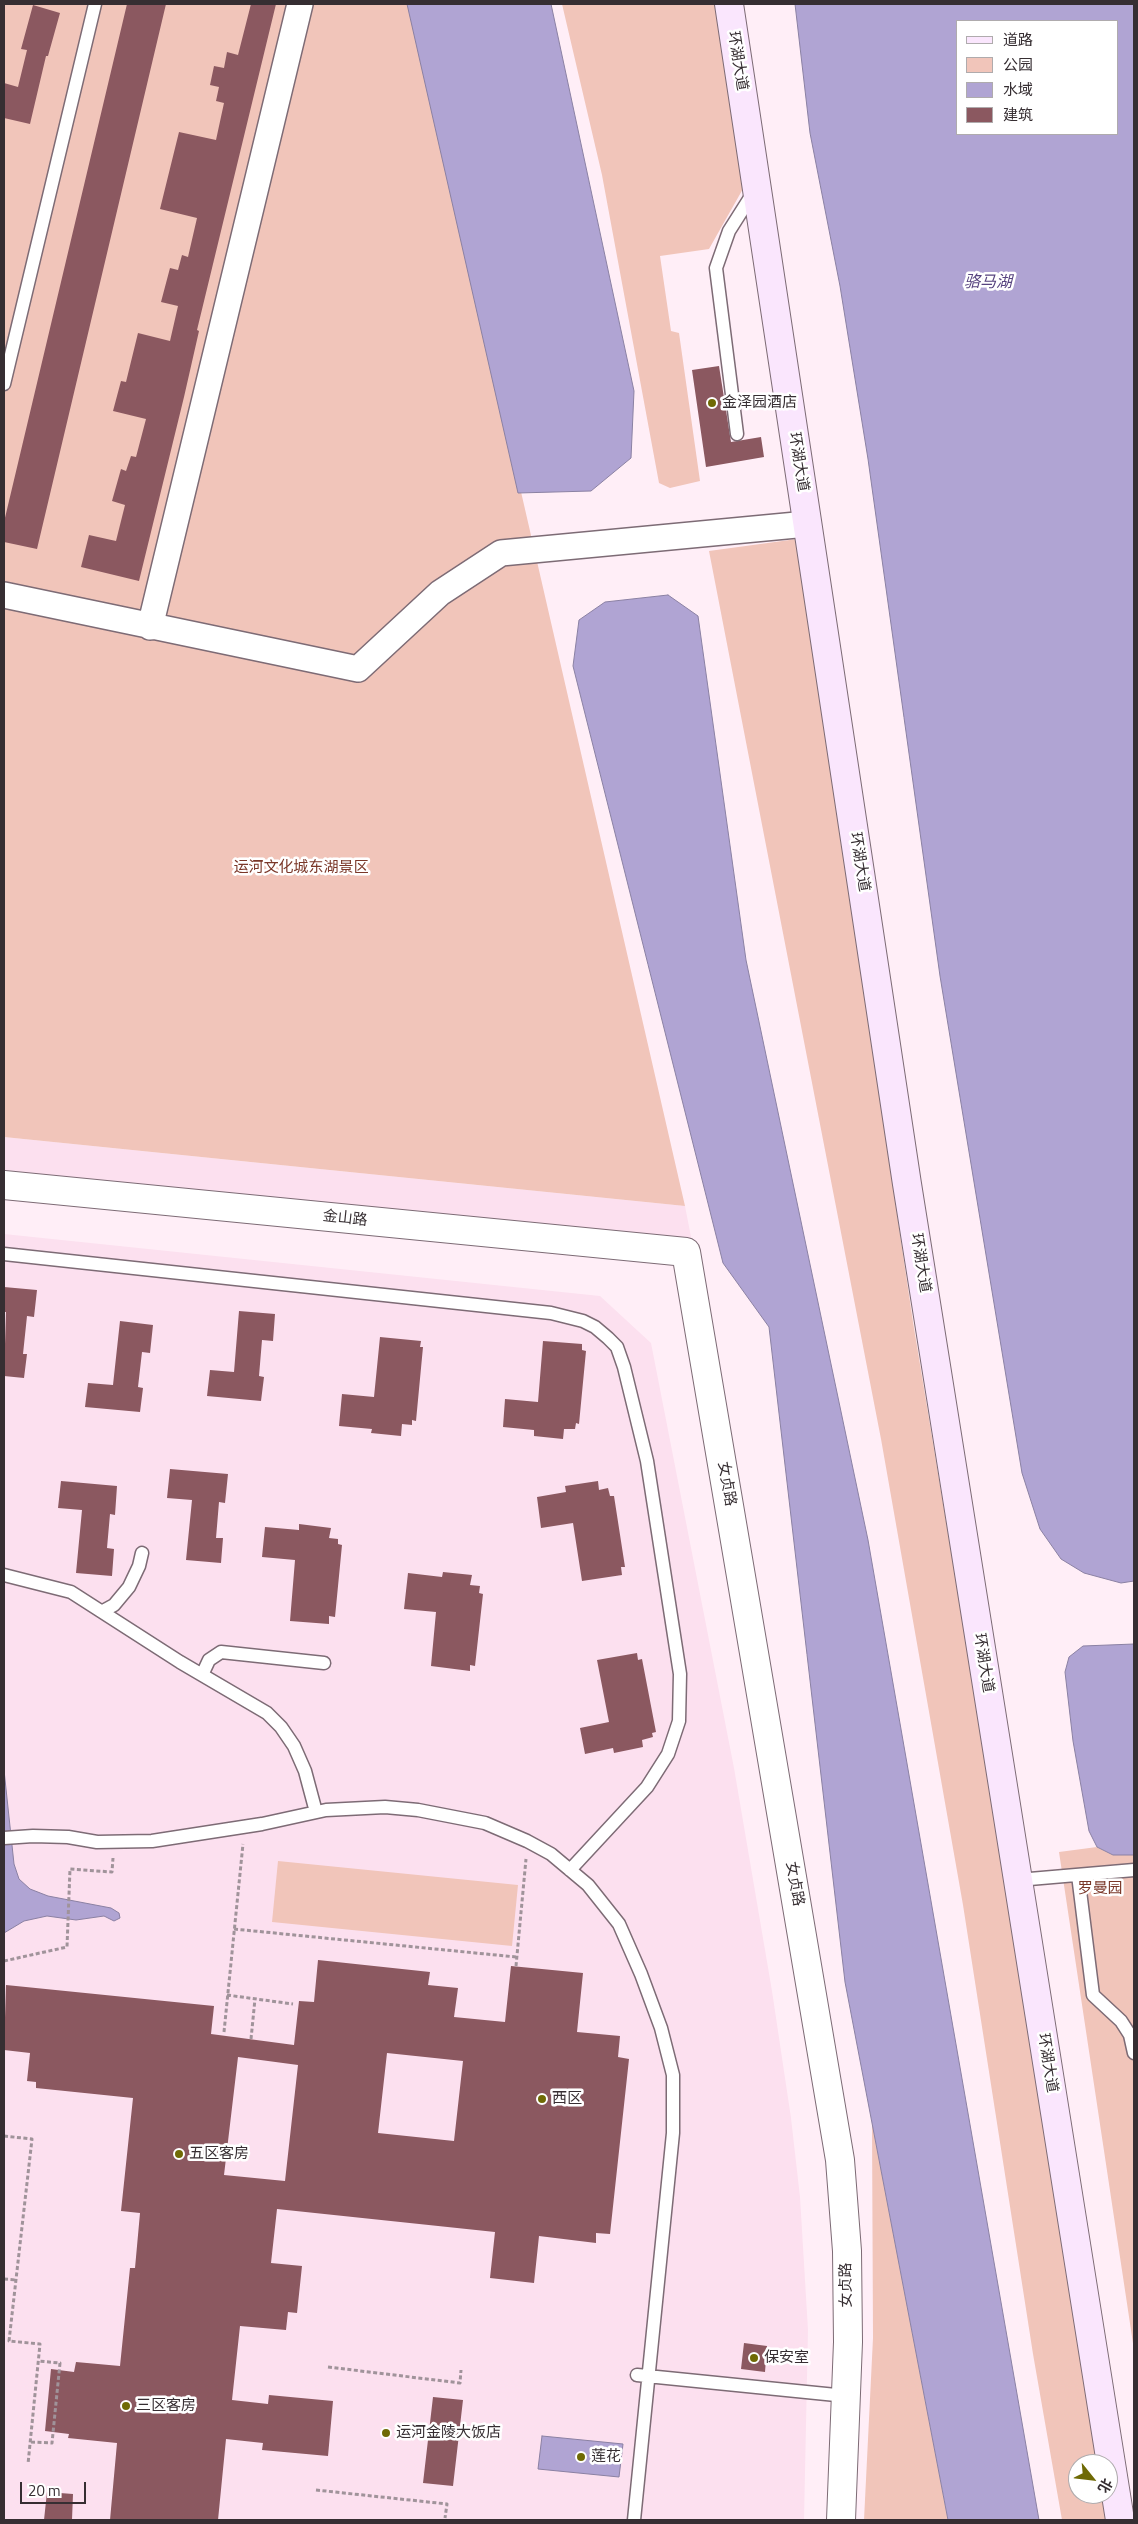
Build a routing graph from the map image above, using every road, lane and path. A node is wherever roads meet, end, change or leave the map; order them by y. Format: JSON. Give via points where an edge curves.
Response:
{"nodes":[{"id":1,"x":96,"y":4,"type":"edge"},
{"id":2,"x":300,"y":4,"type":"edge"},
{"id":3,"x":729,"y":4,"type":"edge"},
{"id":4,"x":757,"y":188,"type":"junction"},
{"id":5,"x":4,"y":384,"type":"edge"},
{"id":6,"x":737,"y":434,"type":"dead end"},
{"id":7,"x":808,"y":524,"type":"junction"},
{"id":8,"x":4,"y":595,"type":"edge"},
{"id":9,"x":150,"y":627,"type":"junction"},
{"id":10,"x":4,"y":1185,"type":"edge"},
{"id":11,"x":686,"y":1252,"type":"joint"},
{"id":12,"x":4,"y":1254,"type":"edge"},
{"id":13,"x":142,"y":1553,"type":"dead end"},
{"id":14,"x":4,"y":1575,"type":"edge"},
{"id":15,"x":102,"y":1611,"type":"junction"},
{"id":16,"x":324,"y":1663,"type":"dead end"},
{"id":17,"x":202,"y":1675,"type":"junction"},
{"id":18,"x":316,"y":1812,"type":"junction"},
{"id":19,"x":245,"y":1826,"type":"junction"},
{"id":20,"x":4,"y":1838,"type":"edge"},
{"id":21,"x":527,"y":1840,"type":"junction"},
{"id":22,"x":114,"y":1842,"type":"junction"},
{"id":23,"x":570,"y":1870,"type":"junction"},
{"id":24,"x":1134,"y":1870,"type":"edge"},
{"id":25,"x":1078,"y":1875,"type":"junction"},
{"id":26,"x":1018,"y":1880,"type":"junction"},
{"id":27,"x":234,"y":1929,"type":"junction"},
{"id":28,"x":516,"y":1957,"type":"junction"},
{"id":29,"x":4,"y":1961,"type":"edge"},
{"id":30,"x":516,"y":1966,"type":"dead end"},
{"id":31,"x":227,"y":1995,"type":"junction"},
{"id":32,"x":255,"y":1999,"type":"junction"},
{"id":33,"x":293,"y":2004,"type":"dead end"},
{"id":34,"x":224,"y":2032,"type":"dead end"},
{"id":35,"x":252,"y":2039,"type":"dead end"},
{"id":36,"x":1134,"y":2053,"type":"edge"},
{"id":37,"x":4,"y":2136,"type":"edge"},
{"id":38,"x":4,"y":2279,"type":"edge"},
{"id":39,"x":16,"y":2280,"type":"junction"},
{"id":40,"x":38,"y":2361,"type":"junction"},
{"id":41,"x":328,"y":2368,"type":"dead end"},
{"id":42,"x":461,"y":2370,"type":"dead end"},
{"id":43,"x":643,"y":2376,"type":"junction"},
{"id":44,"x":846,"y":2396,"type":"junction"},
{"id":45,"x":30,"y":2442,"type":"junction"},
{"id":46,"x":28,"y":2464,"type":"dead end"},
{"id":47,"x":316,"y":2490,"type":"dead end"},
{"id":48,"x":446,"y":2518,"type":"dead end"},
{"id":49,"x":634,"y":2520,"type":"edge"},
{"id":50,"x":841,"y":2520,"type":"edge"},
{"id":51,"x":1120,"y":2520,"type":"edge"}],
"edges":[{"from":1,"to":5,"type":"lane"},
{"from":2,"to":9,"type":"street"},
{"from":3,"to":4,"type":"main road","name":"环湖大道"},
{"from":4,"to":6,"type":"lane","via":[[729,231],[716,268]]},
{"from":4,"to":7,"type":"main road","name":"环湖大道"},
{"from":7,"to":9,"type":"street","via":[[501,553],[440,593],[358,669]]},
{"from":7,"to":26,"type":"main road","name":"环湖大道","via":[[907,1184]]},
{"from":8,"to":9,"type":"street"},
{"from":10,"to":11,"type":"street","name":"金山路"},
{"from":11,"to":44,"type":"street","name":"女贞路","via":[[840,2160],[847,2251]]},
{"from":12,"to":23,"type":"lane","via":[[551,1313],[583,1321],[608,1338],[624,1367],[647,1461],[680,1674],[679,1721],[668,1754],[647,1787]]},
{"from":13,"to":15,"type":"lane","via":[[129,1587],[114,1605]]},
{"from":14,"to":15,"type":"lane","via":[[71,1592]]},
{"from":15,"to":17,"type":"lane"},
{"from":16,"to":17,"type":"lane","via":[[221,1652],[209,1660]]},
{"from":17,"to":18,"type":"lane","via":[[267,1713],[281,1727],[305,1771]]},
{"from":18,"to":19,"type":"lane"},
{"from":18,"to":21,"type":"lane","via":[[385,1808],[418,1810],[486,1823]]},
{"from":19,"to":22,"type":"lane","via":[[152,1841]]},
{"from":19,"to":27,"type":"path"},
{"from":20,"to":22,"type":"lane","via":[[33,1836]]},
{"from":21,"to":23,"type":"lane"},
{"from":21,"to":28,"type":"path"},
{"from":22,"to":29,"type":"path","via":[[112,1872],[70,1869],[67,1947]]},
{"from":23,"to":43,"type":"lane","via":[[588,1885],[618,1924],[652,2002],[673,2075],[674,2133]]},
{"from":24,"to":25,"type":"lane"},
{"from":25,"to":26,"type":"lane"},
{"from":25,"to":36,"type":"lane","via":[[1093,1995],[1121,2021],[1130,2035]]},
{"from":26,"to":51,"type":"main road","name":"环湖大道"},
{"from":27,"to":28,"type":"path"},
{"from":27,"to":31,"type":"path"},
{"from":28,"to":30,"type":"path"},
{"from":31,"to":32,"type":"path"},
{"from":31,"to":34,"type":"path"},
{"from":32,"to":33,"type":"path"},
{"from":32,"to":35,"type":"path"},
{"from":37,"to":39,"type":"path","via":[[32,2139]]},
{"from":38,"to":39,"type":"path"},
{"from":39,"to":40,"type":"path","via":[[10,2341],[40,2344]]},
{"from":40,"to":45,"type":"path"},
{"from":40,"to":45,"type":"path","via":[[60,2363],[52,2443]]},
{"from":41,"to":42,"type":"path","via":[[460,2382]]},
{"from":43,"to":44,"type":"lane"},
{"from":43,"to":49,"type":"lane"},
{"from":44,"to":50,"type":"street","name":"女贞路"},
{"from":45,"to":46,"type":"path"},
{"from":47,"to":48,"type":"path","via":[[447,2504]]}]}
